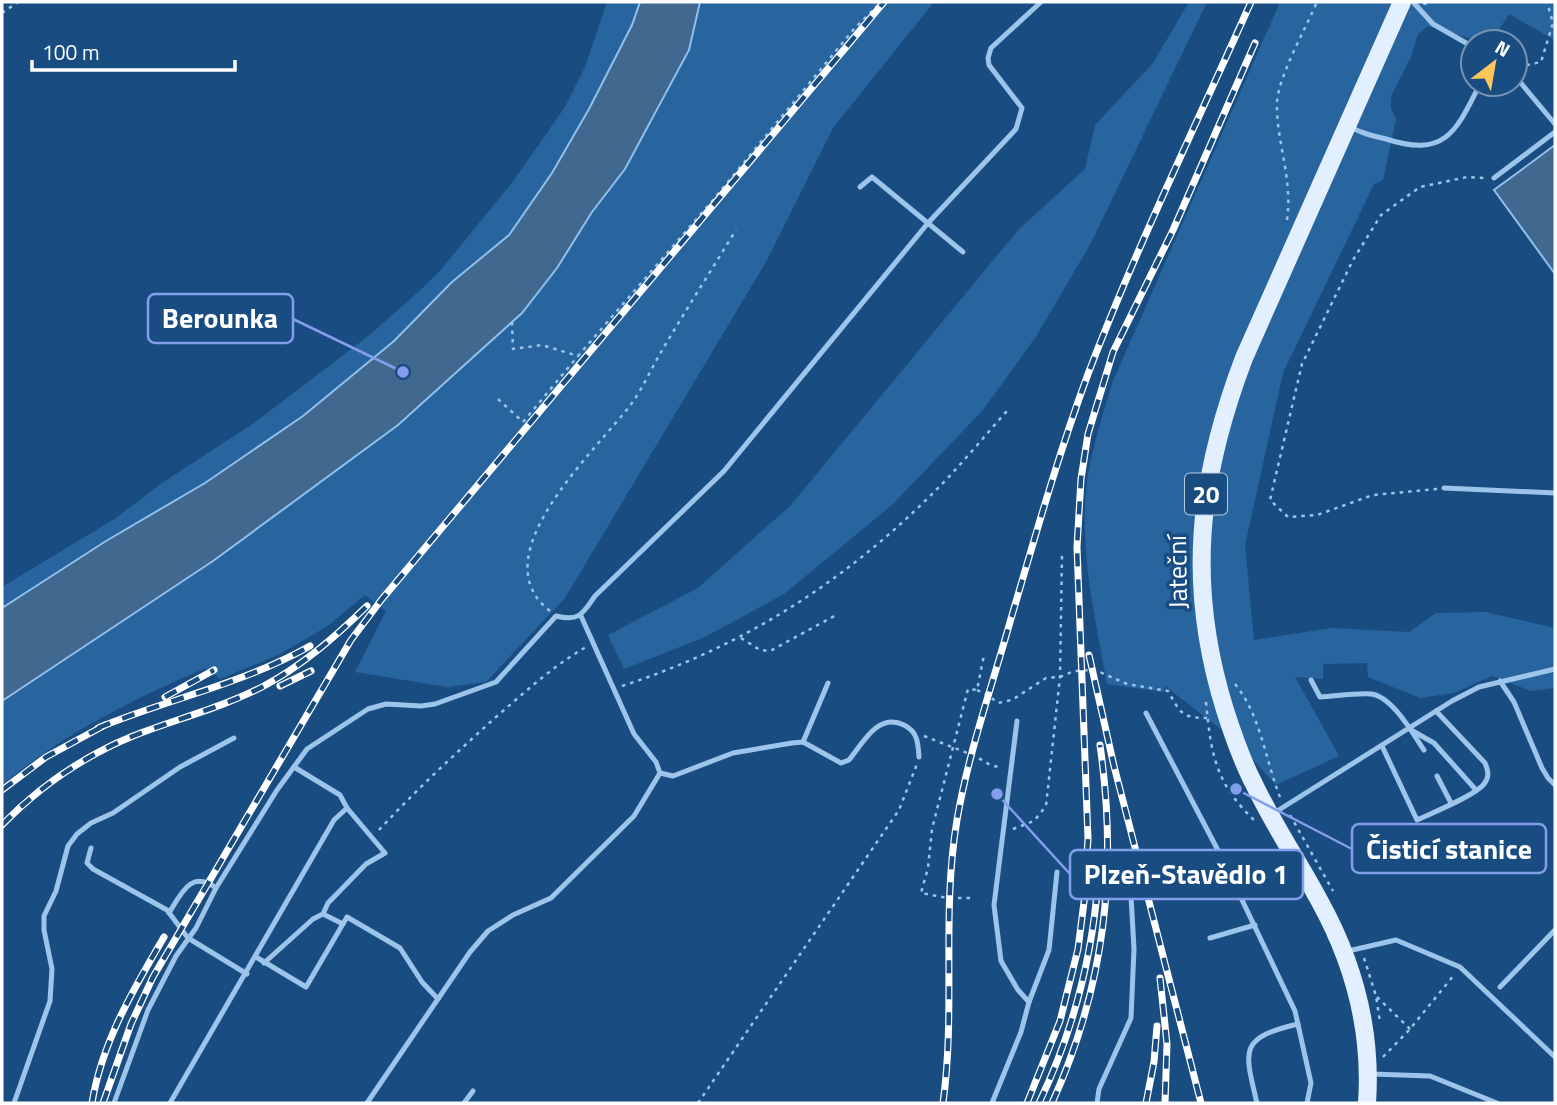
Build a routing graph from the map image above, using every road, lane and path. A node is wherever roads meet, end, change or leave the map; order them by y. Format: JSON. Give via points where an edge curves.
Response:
{"nodes":[{"id":1,"x":18,"y":2,"type":"edge"},
{"id":2,"x":881,"y":2,"type":"edge"},
{"id":3,"x":1041,"y":2,"type":"edge"},
{"id":4,"x":1317,"y":2,"type":"edge"},
{"id":5,"x":1402,"y":2,"type":"edge"},
{"id":6,"x":1413,"y":2,"type":"edge"},
{"id":7,"x":1547,"y":2,"type":"edge"},
{"id":8,"x":2,"y":13,"type":"edge"},
{"id":9,"x":1459,"y":39,"type":"edge"},
{"id":10,"x":1529,"y":65,"type":"edge"},
{"id":11,"x":1529,"y":93,"type":"edge"},
{"id":12,"x":1473,"y":98,"type":"edge"},
{"id":13,"x":1555,"y":124,"type":"edge"},
{"id":14,"x":1347,"y":125,"type":"junction"},
{"id":15,"x":1555,"y":132,"type":"edge"},
{"id":16,"x":1494,"y":178,"type":"joint"},
{"id":17,"x":860,"y":187,"type":"dead end"},
{"id":18,"x":1287,"y":222,"type":"dead end"},
{"id":19,"x":928,"y":223,"type":"junction"},
{"id":20,"x":736,"y":230,"type":"dead end"},
{"id":21,"x":963,"y":252,"type":"dead end"},
{"id":22,"x":512,"y":322,"type":"dead end"},
{"id":23,"x":578,"y":356,"type":"junction"},
{"id":24,"x":498,"y":399,"type":"dead end"},
{"id":25,"x":1007,"y":411,"type":"dead end"},
{"id":26,"x":1444,"y":488,"type":"joint"},
{"id":27,"x":1555,"y":493,"type":"edge"},
{"id":28,"x":1062,"y":555,"type":"dead end"},
{"id":29,"x":838,"y":614,"type":"dead end"},
{"id":30,"x":556,"y":616,"type":"junction"},
{"id":31,"x":581,"y":616,"type":"junction"},
{"id":32,"x":741,"y":638,"type":"junction"},
{"id":33,"x":594,"y":642,"type":"junction"},
{"id":34,"x":984,"y":654,"type":"dead end"},
{"id":35,"x":1555,"y":669,"type":"edge"},
{"id":36,"x":1230,"y":676,"type":"dead end"},
{"id":37,"x":1060,"y":677,"type":"junction"},
{"id":38,"x":1311,"y":680,"type":"dead end"},
{"id":39,"x":1500,"y":681,"type":"junction"},
{"id":40,"x":828,"y":683,"type":"dead end"},
{"id":41,"x":615,"y":688,"type":"junction"},
{"id":42,"x":977,"y":690,"type":"junction"},
{"id":43,"x":1205,"y":695,"type":"dead end"},
{"id":44,"x":1436,"y":711,"type":"junction"},
{"id":45,"x":1146,"y":713,"type":"dead end"},
{"id":46,"x":1208,"y":718,"type":"junction"},
{"id":47,"x":1017,"y":721,"type":"dead end"},
{"id":48,"x":1408,"y":729,"type":"junction"},
{"id":49,"x":914,"y":732,"type":"junction"},
{"id":50,"x":234,"y":738,"type":"dead end"},
{"id":51,"x":803,"y":742,"type":"junction"},
{"id":52,"x":1382,"y":746,"type":"junction"},
{"id":53,"x":953,"y":747,"type":"junction"},
{"id":54,"x":1424,"y":750,"type":"dead end"},
{"id":55,"x":919,"y":758,"type":"joint"},
{"id":56,"x":294,"y":767,"type":"junction"},
{"id":57,"x":1012,"y":768,"type":"junction"},
{"id":58,"x":660,"y":773,"type":"junction"},
{"id":59,"x":1437,"y":776,"type":"dead end"},
{"id":60,"x":1555,"y":785,"type":"edge"},
{"id":61,"x":1476,"y":790,"type":"junction"},
{"id":62,"x":1451,"y":803,"type":"junction"},
{"id":63,"x":347,"y":808,"type":"junction"},
{"id":64,"x":1270,"y":814,"type":"junction"},
{"id":65,"x":1003,"y":833,"type":"junction"},
{"id":66,"x":372,"y":837,"type":"junction"},
{"id":67,"x":91,"y":848,"type":"dead end"},
{"id":68,"x":1056,"y":872,"type":"dead end"},
{"id":69,"x":1130,"y":878,"type":"dead end"},
{"id":70,"x":216,"y":888,"type":"junction"},
{"id":71,"x":1334,"y":892,"type":"dead end"},
{"id":72,"x":970,"y":898,"type":"dead end"},
{"id":73,"x":169,"y":913,"type":"junction"},
{"id":74,"x":323,"y":914,"type":"junction"},
{"id":75,"x":343,"y":924,"type":"junction"},
{"id":76,"x":1255,"y":925,"type":"junction"},
{"id":77,"x":1555,"y":930,"type":"edge"},
{"id":78,"x":188,"y":938,"type":"junction"},
{"id":79,"x":1210,"y":938,"type":"dead end"},
{"id":80,"x":1353,"y":950,"type":"junction"},
{"id":81,"x":256,"y":957,"type":"junction"},
{"id":82,"x":264,"y":962,"type":"junction"},
{"id":83,"x":1461,"y":967,"type":"junction"},
{"id":84,"x":247,"y":974,"type":"junction"},
{"id":85,"x":1500,"y":988,"type":"dead end"},
{"id":86,"x":1376,"y":996,"type":"junction"},
{"id":87,"x":438,"y":999,"type":"junction"},
{"id":88,"x":1029,"y":1002,"type":"junction"},
{"id":89,"x":1298,"y":1024,"type":"junction"},
{"id":90,"x":1380,"y":1024,"type":"dead end"},
{"id":91,"x":1410,"y":1029,"type":"junction"},
{"id":92,"x":1382,"y":1047,"type":"dead end"},
{"id":93,"x":1383,"y":1057,"type":"junction"},
{"id":94,"x":1555,"y":1057,"type":"edge"},
{"id":95,"x":1376,"y":1074,"type":"junction"},
{"id":96,"x":473,"y":1091,"type":"dead end"},
{"id":97,"x":14,"y":1103,"type":"edge"},
{"id":98,"x":114,"y":1103,"type":"edge"},
{"id":99,"x":170,"y":1103,"type":"edge"},
{"id":100,"x":368,"y":1103,"type":"edge"},
{"id":101,"x":464,"y":1103,"type":"edge"},
{"id":102,"x":698,"y":1103,"type":"edge"},
{"id":103,"x":992,"y":1103,"type":"edge"},
{"id":104,"x":1097,"y":1103,"type":"edge"},
{"id":105,"x":1257,"y":1103,"type":"edge"},
{"id":106,"x":1307,"y":1103,"type":"edge"},
{"id":107,"x":1367,"y":1103,"type":"edge"},
{"id":108,"x":1496,"y":1103,"type":"edge"}],
"edges":[{"from":1,"to":8,"type":"path"},
{"from":2,"to":23,"type":"path"},
{"from":3,"to":19,"type":"lane","via":[[991,48],[988,58],[993,72],[1022,108],[1016,129]]},
{"from":4,"to":18,"type":"path","via":[[1277,99],[1289,178]]},
{"from":5,"to":14,"type":"main road","name":"Jateční","number":"20"},
{"from":6,"to":9,"type":"lane","via":[[1433,24]]},
{"from":7,"to":10,"type":"path","via":[[1553,23],[1541,62]]},
{"from":11,"to":13,"type":"lane"},
{"from":12,"to":14,"type":"lane","via":[[1459,125],[1436,144],[1406,146]]},
{"from":14,"to":64,"type":"main road","name":"Jateční","number":"20","via":[[1229,398],[1205,502],[1201,566],[1206,634],[1235,740]]},
{"from":15,"to":16,"type":"lane"},
{"from":16,"to":26,"type":"path","via":[[1467,177],[1420,187],[1381,215],[1353,260],[1302,364],[1270,500],[1288,517],[1317,515],[1373,495]]},
{"from":17,"to":19,"type":"lane","via":[[872,177]]},
{"from":19,"to":21,"type":"lane"},
{"from":19,"to":31,"type":"lane","via":[[724,471],[595,596]]},
{"from":20,"to":30,"type":"path","via":[[633,402],[543,515],[533,542],[528,582],[543,606]]},
{"from":22,"to":23,"type":"path","via":[[513,349],[542,345]]},
{"from":23,"to":24,"type":"path","via":[[523,422]]},
{"from":25,"to":32,"type":"path","via":[[928,499],[890,533],[816,592]]},
{"from":26,"to":27,"type":"lane"},
{"from":28,"to":37,"type":"path"},
{"from":29,"to":32,"type":"path","via":[[770,651]]},
{"from":30,"to":31,"type":"lane"},
{"from":30,"to":56,"type":"lane","via":[[496,682],[435,704],[386,704],[368,709],[307,749]]},
{"from":31,"to":33,"type":"lane"},
{"from":32,"to":41,"type":"path","via":[[670,670]]},
{"from":33,"to":41,"type":"lane"},
{"from":33,"to":66,"type":"path","via":[[566,658],[442,765]]},
{"from":34,"to":42,"type":"path"},
{"from":35,"to":39,"type":"lane"},
{"from":36,"to":64,"type":"path","via":[[1253,713]]},
{"from":37,"to":42,"type":"path","via":[[1046,678],[1012,700],[998,703]]},
{"from":37,"to":46,"type":"path","via":[[1095,670],[1127,684],[1168,691],[1188,718]]},
{"from":37,"to":65,"type":"path","via":[[1046,806],[1034,821]]},
{"from":38,"to":48,"type":"lane","via":[[1320,697],[1380,696]]},
{"from":39,"to":44,"type":"lane"},
{"from":39,"to":60,"type":"lane","via":[[1542,768]]},
{"from":40,"to":51,"type":"lane"},
{"from":41,"to":58,"type":"lane","via":[[634,734]]},
{"from":42,"to":53,"type":"path","via":[[968,689]]},
{"from":43,"to":46,"type":"path"},
{"from":44,"to":48,"type":"lane"},
{"from":44,"to":61,"type":"lane","via":[[1488,768],[1487,780]]},
{"from":45,"to":76,"type":"lane"},
{"from":46,"to":64,"type":"path","via":[[1211,745],[1229,793]]},
{"from":47,"to":57,"type":"lane"},
{"from":48,"to":52,"type":"lane"},
{"from":48,"to":54,"type":"lane"},
{"from":48,"to":61,"type":"lane","via":[[1434,743]]},
{"from":49,"to":51,"type":"lane","via":[[892,720],[881,723],[842,763]]},
{"from":49,"to":53,"type":"path"},
{"from":49,"to":55,"type":"lane"},
{"from":50,"to":97,"type":"lane","via":[[91,823],[68,846],[44,916],[52,970],[50,1001]]},
{"from":51,"to":58,"type":"lane","via":[[733,753],[673,776]]},
{"from":52,"to":62,"type":"lane","via":[[1417,820]]},
{"from":52,"to":64,"type":"lane"},
{"from":53,"to":57,"type":"path","via":[[992,766]]},
{"from":53,"to":72,"type":"path","via":[[921,893]]},
{"from":55,"to":102,"type":"path","via":[[899,810]]},
{"from":56,"to":63,"type":"lane","via":[[340,795]]},
{"from":56,"to":70,"type":"lane"},
{"from":57,"to":65,"type":"lane"},
{"from":58,"to":87,"type":"lane","via":[[625,826],[551,898],[488,931]]},
{"from":59,"to":62,"type":"lane"},
{"from":61,"to":62,"type":"lane"},
{"from":63,"to":66,"type":"lane"},
{"from":63,"to":81,"type":"lane","via":[[334,820]]},
{"from":64,"to":71,"type":"path"},
{"from":64,"to":80,"type":"main road","name":"Jateční","number":"20"},
{"from":65,"to":88,"type":"lane","via":[[994,905],[1001,961]]},
{"from":66,"to":74,"type":"lane","via":[[385,853],[366,864]]},
{"from":67,"to":73,"type":"lane","via":[[87,863],[93,869]]},
{"from":68,"to":88,"type":"lane","via":[[1049,950]]},
{"from":69,"to":104,"type":"lane","via":[[1131,1018]]},
{"from":70,"to":73,"type":"lane","via":[[208,882],[187,885]]},
{"from":70,"to":78,"type":"lane"},
{"from":73,"to":78,"type":"lane"},
{"from":74,"to":75,"type":"lane"},
{"from":74,"to":82,"type":"lane"},
{"from":75,"to":82,"type":"lane","via":[[306,987]]},
{"from":75,"to":87,"type":"lane","via":[[347,917],[400,948]]},
{"from":76,"to":79,"type":"lane"},
{"from":76,"to":89,"type":"lane"},
{"from":77,"to":85,"type":"lane"},
{"from":78,"to":84,"type":"lane"},
{"from":78,"to":98,"type":"lane","via":[[148,1010]]},
{"from":80,"to":83,"type":"lane","via":[[1396,940]]},
{"from":80,"to":86,"type":"path"},
{"from":80,"to":95,"type":"main road","name":"Jateční","number":"20","via":[[1354,978]]},
{"from":81,"to":82,"type":"lane"},
{"from":81,"to":84,"type":"lane"},
{"from":83,"to":91,"type":"path"},
{"from":83,"to":94,"type":"lane"},
{"from":84,"to":99,"type":"lane"},
{"from":86,"to":90,"type":"path"},
{"from":86,"to":91,"type":"path"},
{"from":87,"to":100,"type":"lane"},
{"from":88,"to":103,"type":"lane"},
{"from":89,"to":105,"type":"lane","via":[[1255,1040],[1249,1053]]},
{"from":89,"to":106,"type":"lane","via":[[1311,1083]]},
{"from":91,"to":93,"type":"path"},
{"from":92,"to":93,"type":"path"},
{"from":93,"to":95,"type":"path"},
{"from":95,"to":107,"type":"main road","name":"Jateční","number":"20"},
{"from":95,"to":108,"type":"lane","via":[[1430,1076]]},
{"from":96,"to":101,"type":"lane"}]}
